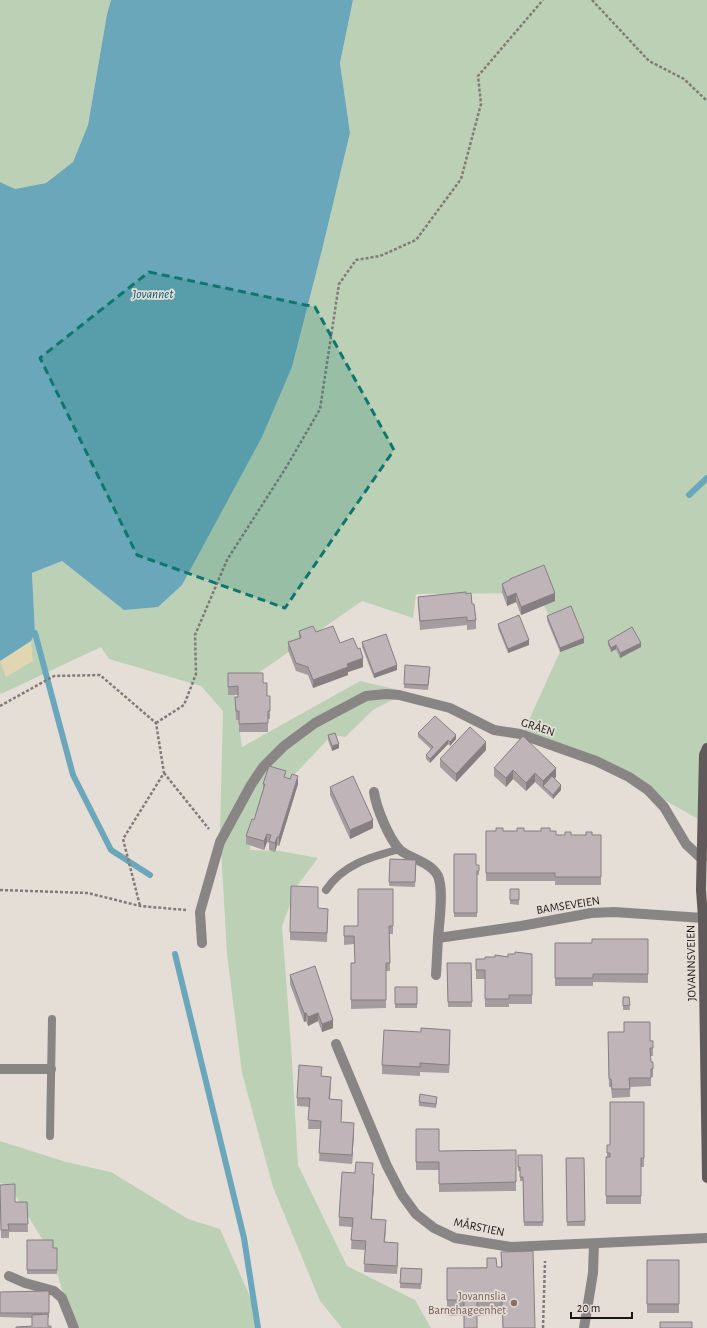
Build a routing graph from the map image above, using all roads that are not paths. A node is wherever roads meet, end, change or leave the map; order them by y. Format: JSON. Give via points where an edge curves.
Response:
{"nodes":[{"id":1,"x":707,"y":748,"type":"edge"},
{"id":2,"x":374,"y":792,"type":"dead end"},
{"id":3,"x":400,"y":850,"type":"junction"},
{"id":4,"x":705,"y":856,"type":"edge"},
{"id":5,"x":326,"y":890,"type":"dead end"},
{"id":6,"x":703,"y":918,"type":"junction"},
{"id":7,"x":438,"y":938,"type":"junction"},
{"id":8,"x":202,"y":943,"type":"dead end"},
{"id":9,"x":436,"y":975,"type":"dead end"},
{"id":10,"x":52,"y":1019,"type":"dead end"},
{"id":11,"x":336,"y":1044,"type":"dead end"},
{"id":12,"x":0,"y":1069,"type":"edge"},
{"id":13,"x":51,"y":1069,"type":"junction"},
{"id":14,"x":50,"y":1136,"type":"dead end"},
{"id":15,"x":707,"y":1178,"type":"edge"},
{"id":16,"x":707,"y":1238,"type":"edge"},
{"id":17,"x":594,"y":1244,"type":"junction"},
{"id":18,"x":10,"y":1276,"type":"dead end"},
{"id":19,"x":74,"y":1328,"type":"edge"},
{"id":20,"x":584,"y":1328,"type":"edge"}],
"edges":[{"from":1,"to":4,"type":"street","name":"JOVANNSVEIEN","via":[[704,755]]},
{"from":2,"to":3,"type":"street","via":[[381,819]]},
{"from":3,"to":5,"type":"lane","via":[[351,865],[334,878]]},
{"from":3,"to":7,"type":"street","via":[[428,866],[438,876],[441,908]]},
{"from":4,"to":6,"type":"street","name":"JOVANNSVEIEN","via":[[701,890]]},
{"from":4,"to":8,"type":"street","name":"GRÅEN","via":[[693,853],[664,807],[648,790],[596,761],[520,734],[494,730],[450,708],[399,695],[366,696],[314,723],[284,746],[263,767],[251,785],[220,842],[200,912]]},
{"from":6,"to":7,"type":"street","name":"BAMSEVEIEN","via":[[614,912],[591,913]]},
{"from":6,"to":15,"type":"street","name":"JOVANNSVEIEN"},
{"from":7,"to":9,"type":"street"},
{"from":10,"to":13,"type":"lane"},
{"from":11,"to":17,"type":"street","name":"MÅRSTIEN","via":[[387,1166],[402,1195],[416,1214],[434,1228],[455,1238],[511,1247]]},
{"from":12,"to":13,"type":"street"},
{"from":13,"to":14,"type":"lane"},
{"from":16,"to":17,"type":"street","name":"MÅRSTIEN"},
{"from":17,"to":20,"type":"street","via":[[593,1273]]},
{"from":18,"to":19,"type":"street","via":[[54,1291],[62,1298]]}]}
